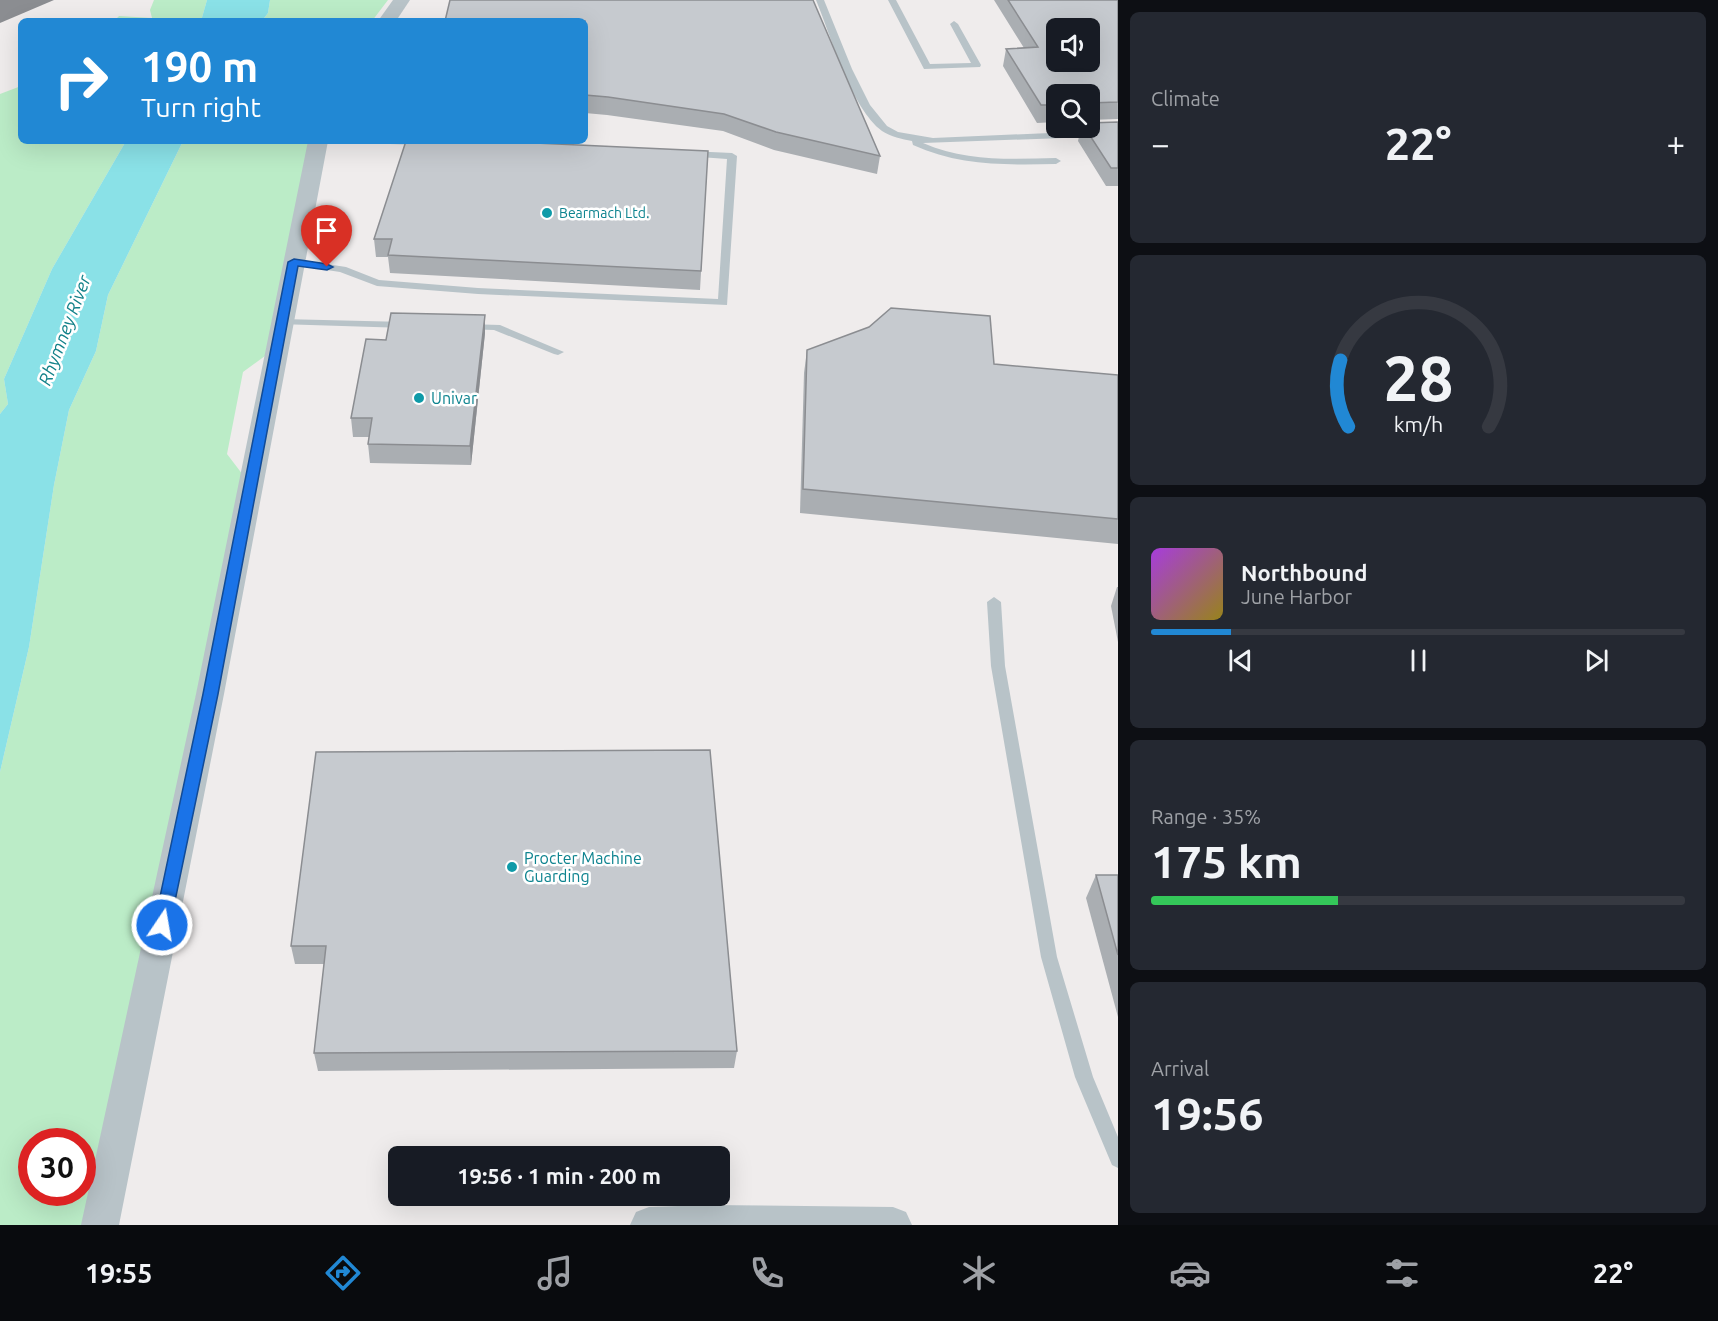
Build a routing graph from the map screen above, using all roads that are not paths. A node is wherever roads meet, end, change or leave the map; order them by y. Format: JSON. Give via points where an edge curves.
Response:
{"nodes":[{"id":1,"x":402,"y":0,"type":"edge"},
{"id":2,"x":820,"y":0,"type":"edge"},
{"id":3,"x":892,"y":0,"type":"edge"},
{"id":4,"x":389,"y":18,"type":"edge"},
{"id":5,"x":954,"y":24,"type":"dead end"},
{"id":6,"x":1118,"y":133,"type":"edge"},
{"id":7,"x":906,"y":138,"type":"junction"},
{"id":8,"x":317,"y":144,"type":"edge"},
{"id":9,"x":672,"y":154,"type":"edge"},
{"id":10,"x":1056,"y":161,"type":"dead end"},
{"id":11,"x":294,"y":262,"type":"junction"},
{"id":12,"x":282,"y":322,"type":"junction"},
{"id":13,"x":416,"y":326,"type":"edge"},
{"id":14,"x":450,"y":326,"type":"edge"},
{"id":15,"x":558,"y":352,"type":"dead end"},
{"id":16,"x":994,"y":602,"type":"dead end"},
{"id":17,"x":1118,"y":1159,"type":"edge"},
{"id":18,"x":100,"y":1225,"type":"edge"},
{"id":19,"x":649,"y":1225,"type":"edge"},
{"id":20,"x":893,"y":1225,"type":"edge"}],
"edges":[{"from":1,"to":4,"type":"street"},
{"from":2,"to":7,"type":"lane","via":[[868,112],[884,129]]},
{"from":3,"to":5,"type":"lane","via":[[927,67],[977,65]]},
{"from":6,"to":7,"type":"lane","via":[[933,141]]},
{"from":7,"to":10,"type":"lane","via":[[934,153],[961,159],[990,163]]},
{"from":8,"to":11,"type":"street"},
{"from":9,"to":11,"type":"lane","via":[[732,156],[723,303],[377,283],[342,269]]},
{"from":11,"to":12,"type":"street"},
{"from":12,"to":13,"type":"lane"},
{"from":12,"to":18,"type":"street"},
{"from":14,"to":15,"type":"lane","via":[[496,327]]},
{"from":16,"to":17,"type":"lane","via":[[998,666],[1049,957],[1084,1077]]},
{"from":19,"to":20,"type":"street"}]}
